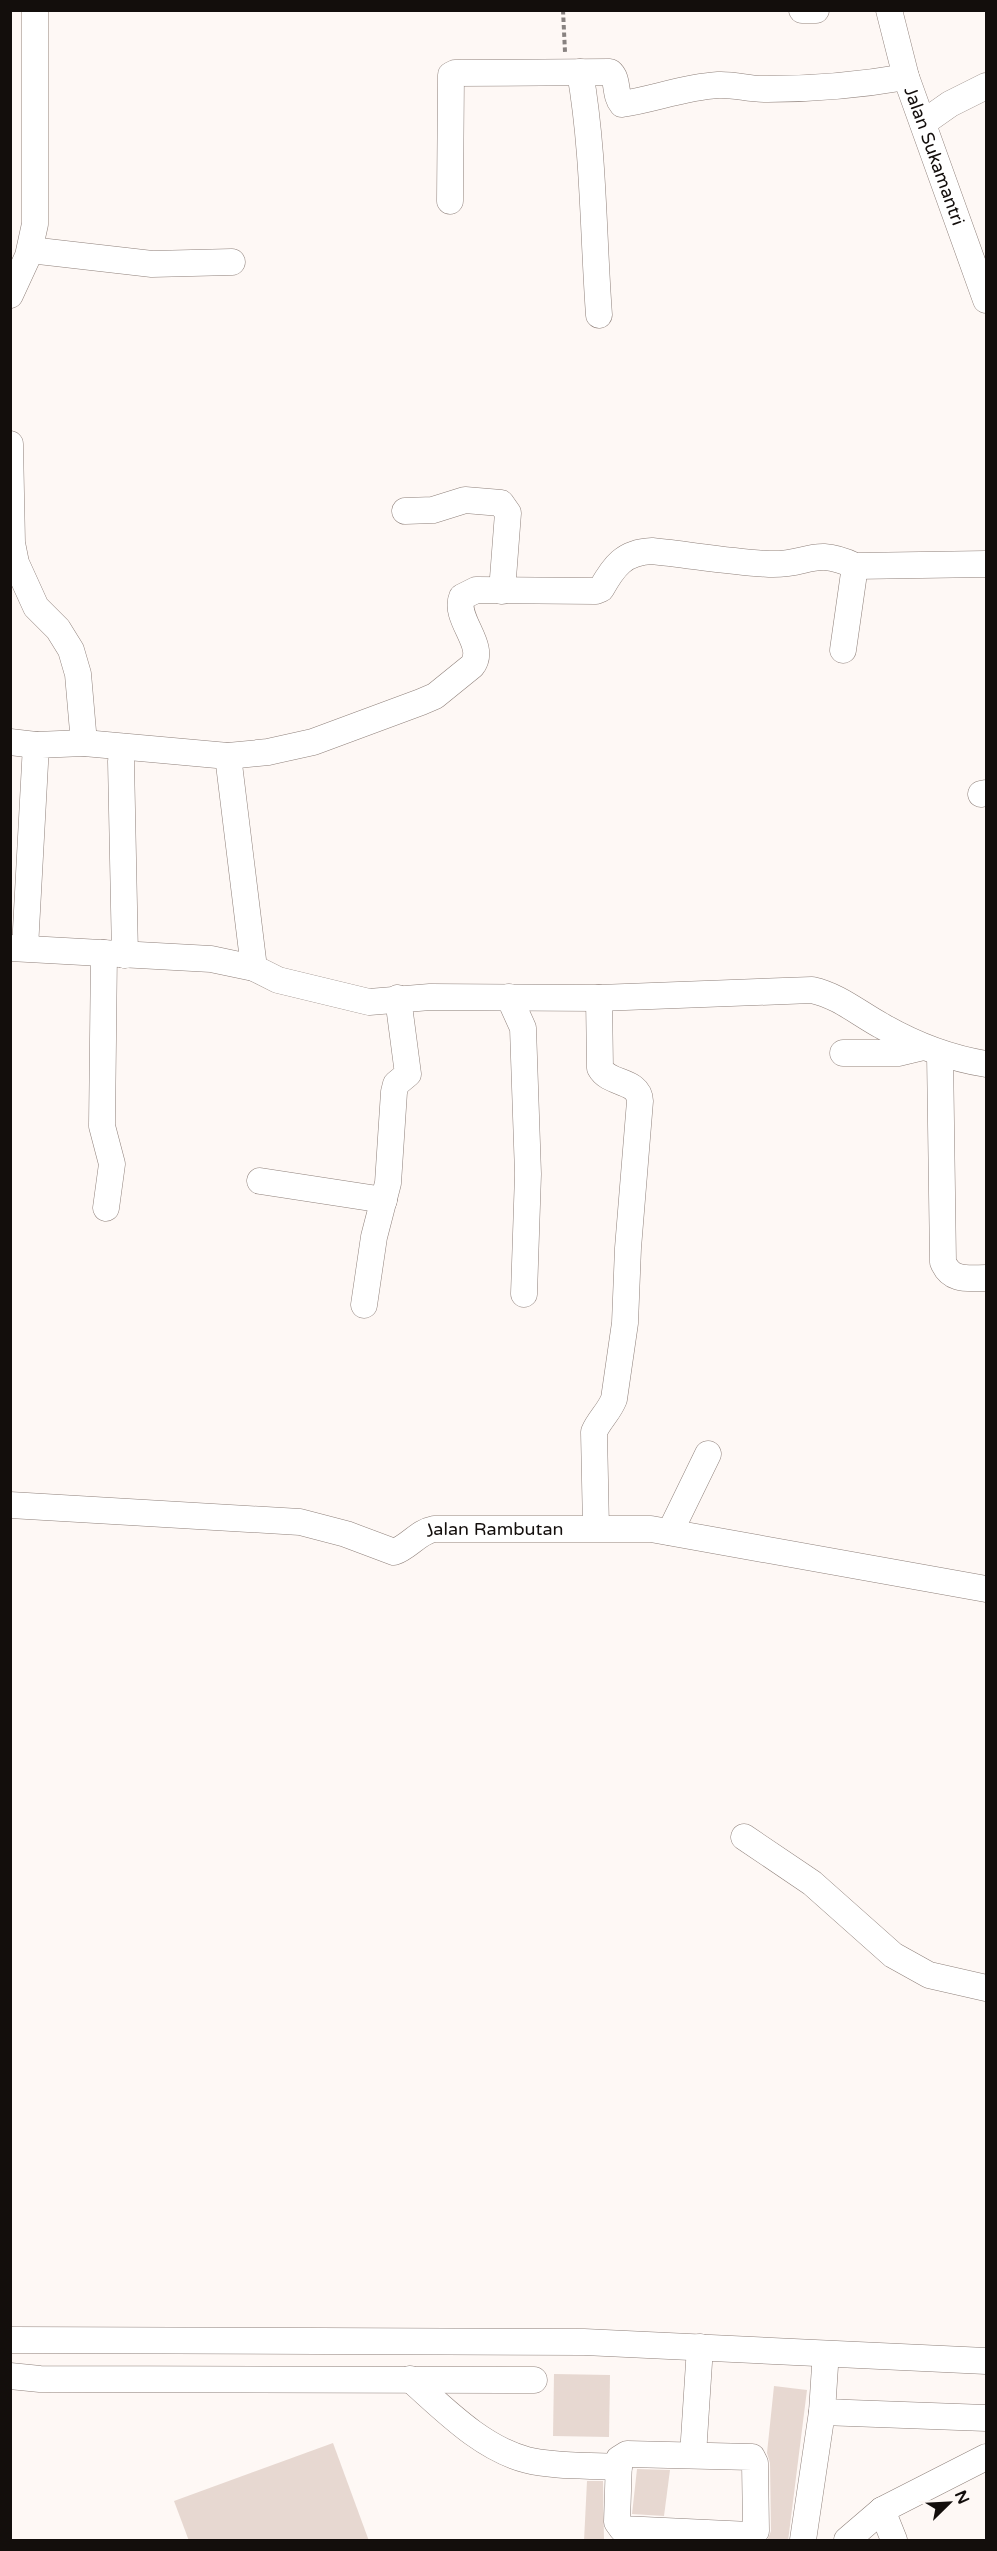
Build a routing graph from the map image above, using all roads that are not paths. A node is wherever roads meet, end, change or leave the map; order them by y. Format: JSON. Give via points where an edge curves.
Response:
{"nodes":[{"id":1,"x":35,"y":10,"type":"edge"},
{"id":2,"x":802,"y":10,"type":"edge"},
{"id":3,"x":816,"y":10,"type":"edge"},
{"id":4,"x":889,"y":10,"type":"edge"},
{"id":5,"x":572,"y":73,"type":"junction"},
{"id":6,"x":906,"y":76,"type":"junction"},
{"id":7,"x":987,"y":86,"type":"edge"},
{"id":8,"x":922,"y":123,"type":"junction"},
{"id":9,"x":450,"y":201,"type":"dead end"},
{"id":10,"x":30,"y":250,"type":"junction"},
{"id":11,"x":232,"y":262,"type":"dead end"},
{"id":12,"x":10,"y":295,"type":"edge"},
{"id":13,"x":987,"y":300,"type":"edge"},
{"id":14,"x":599,"y":315,"type":"dead end"},
{"id":15,"x":10,"y":444,"type":"edge"},
{"id":16,"x":405,"y":511,"type":"dead end"},
{"id":17,"x":987,"y":564,"type":"edge"},
{"id":18,"x":855,"y":566,"type":"junction"},
{"id":19,"x":502,"y":591,"type":"junction"},
{"id":20,"x":843,"y":650,"type":"dead end"},
{"id":21,"x":10,"y":742,"type":"edge"},
{"id":22,"x":84,"y":742,"type":"junction"},
{"id":23,"x":36,"y":745,"type":"junction"},
{"id":24,"x":228,"y":756,"type":"junction"},
{"id":25,"x":121,"y":761,"type":"dead end"},
{"id":26,"x":18,"y":948,"type":"edge"},
{"id":27,"x":114,"y":954,"type":"junction"},
{"id":28,"x":254,"y":968,"type":"junction"},
{"id":29,"x":398,"y":998,"type":"junction"},
{"id":30,"x":509,"y":998,"type":"junction"},
{"id":31,"x":598,"y":998,"type":"junction"},
{"id":32,"x":931,"y":1050,"type":"junction"},
{"id":33,"x":843,"y":1053,"type":"dead end"},
{"id":34,"x":987,"y":1065,"type":"edge"},
{"id":35,"x":260,"y":1180,"type":"dead end"},
{"id":36,"x":384,"y":1200,"type":"junction"},
{"id":37,"x":106,"y":1208,"type":"dead end"},
{"id":38,"x":987,"y":1278,"type":"edge"},
{"id":39,"x":524,"y":1294,"type":"dead end"},
{"id":40,"x":364,"y":1305,"type":"dead end"},
{"id":41,"x":708,"y":1454,"type":"dead end"},
{"id":42,"x":10,"y":1505,"type":"edge"},
{"id":43,"x":596,"y":1528,"type":"junction"},
{"id":44,"x":670,"y":1532,"type":"junction"},
{"id":45,"x":987,"y":1589,"type":"edge"},
{"id":46,"x":744,"y":1837,"type":"dead end"},
{"id":47,"x":987,"y":1988,"type":"edge"},
{"id":48,"x":10,"y":2340,"type":"edge"},
{"id":49,"x":700,"y":2347,"type":"junction"},
{"id":50,"x":987,"y":2361,"type":"edge"},
{"id":51,"x":825,"y":2366,"type":"dead end"},
{"id":52,"x":10,"y":2376,"type":"edge"},
{"id":53,"x":40,"y":2379,"type":"junction"},
{"id":54,"x":410,"y":2379,"type":"junction"},
{"id":55,"x":534,"y":2380,"type":"dead end"},
{"id":56,"x":10,"y":2390,"type":"edge"},
{"id":57,"x":822,"y":2412,"type":"junction"},
{"id":58,"x":987,"y":2418,"type":"edge"},
{"id":59,"x":693,"y":2455,"type":"junction"},
{"id":60,"x":987,"y":2457,"type":"edge"},
{"id":61,"x":619,"y":2467,"type":"junction"},
{"id":62,"x":882,"y":2510,"type":"junction"},
{"id":63,"x":803,"y":2541,"type":"edge"},
{"id":64,"x":847,"y":2541,"type":"edge"},
{"id":65,"x":894,"y":2541,"type":"edge"}],
"edges":[{"from":1,"to":10,"type":"street","via":[[35,224]]},
{"from":2,"to":3,"type":"street"},
{"from":4,"to":6,"type":"street","name":"Jalan Sukamantri"},
{"from":5,"to":6,"type":"street","via":[[612,73],[622,104],[720,85],[808,88],[866,84]]},
{"from":5,"to":9,"type":"street","via":[[452,75]]},
{"from":5,"to":14,"type":"street","via":[[590,133]]},
{"from":6,"to":8,"type":"street","name":"Jalan Sukamantri"},
{"from":7,"to":8,"type":"street"},
{"from":8,"to":13,"type":"street","name":"Jalan Sukamantri"},
{"from":10,"to":11,"type":"street","via":[[152,264]]},
{"from":10,"to":12,"type":"street"},
{"from":15,"to":22,"type":"street","via":[[16,563],[36,607],[72,650]]},
{"from":16,"to":19,"type":"street","via":[[433,510],[465,500],[501,503],[508,513]]},
{"from":17,"to":18,"type":"street"},
{"from":18,"to":19,"type":"street","via":[[822,556],[770,564],[645,551],[618,562],[598,591]]},
{"from":18,"to":20,"type":"street"},
{"from":19,"to":24,"type":"street","via":[[476,590],[462,597],[461,611],[476,656],[472,666],[435,696],[313,742]]},
{"from":21,"to":23,"type":"street"},
{"from":22,"to":23,"type":"street"},
{"from":22,"to":24,"type":"street"},
{"from":23,"to":26,"type":"street"},
{"from":24,"to":28,"type":"street"},
{"from":25,"to":27,"type":"street"},
{"from":26,"to":27,"type":"street"},
{"from":27,"to":28,"type":"street","via":[[211,959]]},
{"from":27,"to":37,"type":"street","via":[[102,1126],[112,1164]]},
{"from":28,"to":29,"type":"street","via":[[278,980],[357,1000]]},
{"from":29,"to":30,"type":"street"},
{"from":29,"to":36,"type":"street","via":[[408,1074],[396,1084],[394,1092]]},
{"from":30,"to":31,"type":"street"},
{"from":30,"to":39,"type":"street","via":[[523,1028],[528,1174]]},
{"from":31,"to":32,"type":"street","via":[[812,990],[829,993],[887,1029]]},
{"from":31,"to":43,"type":"street","via":[[600,1068],[604,1075],[633,1087],[640,1101],[625,1323],[614,1399],[594,1432]]},
{"from":32,"to":33,"type":"street"},
{"from":32,"to":34,"type":"street"},
{"from":32,"to":38,"type":"street","via":[[943,1262],[947,1272],[956,1277]]},
{"from":35,"to":36,"type":"street"},
{"from":36,"to":40,"type":"street"},
{"from":41,"to":44,"type":"street"},
{"from":42,"to":43,"type":"street","name":"Jalan Rambutan","via":[[300,1522],[390,1551],[401,1549],[434,1529]]},
{"from":43,"to":44,"type":"street","name":"Jalan Rambutan"},
{"from":44,"to":45,"type":"street","name":"Jalan Rambutan"},
{"from":46,"to":47,"type":"street","via":[[812,1883],[893,1955],[929,1975]]},
{"from":48,"to":49,"type":"street","via":[[584,2342]]},
{"from":49,"to":50,"type":"street"},
{"from":49,"to":59,"type":"street"},
{"from":51,"to":57,"type":"street"},
{"from":52,"to":53,"type":"street"},
{"from":53,"to":54,"type":"street"},
{"from":53,"to":56,"type":"street"},
{"from":54,"to":55,"type":"street"},
{"from":54,"to":61,"type":"street","via":[[461,2423],[504,2452],[528,2460]]},
{"from":57,"to":58,"type":"street"},
{"from":57,"to":63,"type":"street"},
{"from":59,"to":61,"type":"street","via":[[627,2454],[619,2459]]},
{"from":59,"to":61,"type":"street","via":[[753,2459],[754,2533],[622,2529],[617,2522]]},
{"from":60,"to":62,"type":"street"},
{"from":62,"to":64,"type":"street"},
{"from":62,"to":65,"type":"street"}]}
